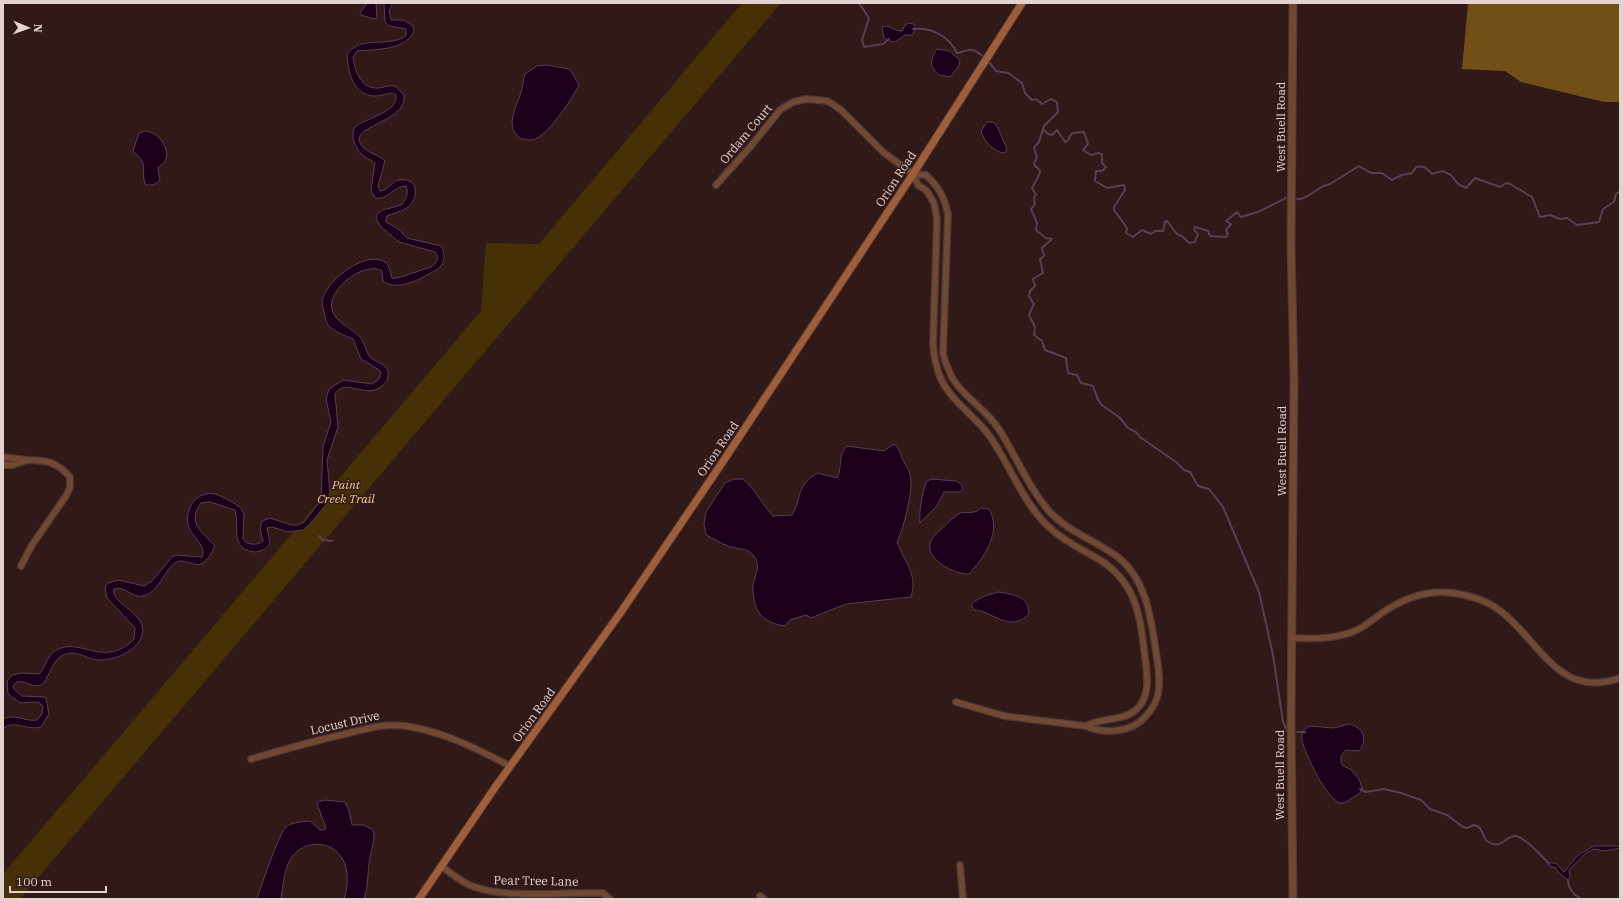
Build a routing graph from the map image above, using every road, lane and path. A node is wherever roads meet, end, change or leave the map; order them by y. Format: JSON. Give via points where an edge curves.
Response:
{"nodes":[{"id":1,"x":1022,"y":3,"type":"edge"},
{"id":2,"x":1293,"y":3,"type":"edge"},
{"id":3,"x":913,"y":174,"type":"junction"},
{"id":4,"x":716,"y":186,"type":"dead end"},
{"id":5,"x":941,"y":193,"type":"junction"},
{"id":6,"x":932,"y":200,"type":"junction"},
{"id":7,"x":937,"y":238,"type":"junction"},
{"id":8,"x":947,"y":238,"type":"junction"},
{"id":9,"x":933,"y":348,"type":"junction"},
{"id":10,"x":944,"y":348,"type":"junction"},
{"id":11,"x":1011,"y":449,"type":"junction"},
{"id":12,"x":1001,"y":455,"type":"junction"},
{"id":13,"x":3,"y":457,"type":"edge"},
{"id":14,"x":27,"y":460,"type":"junction"},
{"id":15,"x":3,"y":465,"type":"edge"},
{"id":16,"x":1060,"y":522,"type":"junction"},
{"id":17,"x":1054,"y":532,"type":"junction"},
{"id":18,"x":21,"y":566,"type":"dead end"},
{"id":19,"x":1153,"y":628,"type":"junction"},
{"id":20,"x":1142,"y":629,"type":"junction"},
{"id":21,"x":1292,"y":638,"type":"junction"},
{"id":22,"x":1620,"y":678,"type":"edge"},
{"id":23,"x":956,"y":702,"type":"dead end"},
{"id":24,"x":1086,"y":726,"type":"junction"},
{"id":25,"x":251,"y":759,"type":"dead end"},
{"id":26,"x":510,"y":766,"type":"junction"},
{"id":27,"x":441,"y":866,"type":"junction"},
{"id":28,"x":960,"y":866,"type":"dead end"},
{"id":29,"x":419,"y":899,"type":"edge"},
{"id":30,"x":610,"y":899,"type":"edge"},
{"id":31,"x":963,"y":899,"type":"edge"},
{"id":32,"x":1293,"y":899,"type":"edge"}],
"edges":[{"from":1,"to":3,"type":"main road","name":"Orion Road"},
{"from":2,"to":21,"type":"street","name":"West Buell Road"},
{"from":3,"to":4,"type":"street","name":"Ordam Court","via":[[883,152],[841,110],[828,102],[806,99],[793,102],[780,110]]},
{"from":3,"to":5,"type":"street","via":[[926,175]]},
{"from":3,"to":6,"type":"street","via":[[918,185],[927,191]]},
{"from":3,"to":26,"type":"main road","name":"Orion Road","via":[[642,582]]},
{"from":5,"to":6,"type":"street"},
{"from":5,"to":8,"type":"street","via":[[948,214]]},
{"from":6,"to":7,"type":"street","via":[[937,219]]},
{"from":7,"to":8,"type":"street"},
{"from":7,"to":9,"type":"street"},
{"from":8,"to":10,"type":"street"},
{"from":9,"to":10,"type":"street"},
{"from":9,"to":12,"type":"street","via":[[934,360],[952,396],[980,423]]},
{"from":10,"to":11,"type":"street","via":[[947,364],[955,382],[988,414]]},
{"from":11,"to":12,"type":"street"},
{"from":11,"to":16,"type":"street","via":[[1036,494]]},
{"from":12,"to":17,"type":"street","via":[[1028,502]]},
{"from":13,"to":14,"type":"street"},
{"from":14,"to":15,"type":"street","via":[[13,465]]},
{"from":14,"to":18,"type":"street","via":[[44,460],[56,464],[70,477],[70,487]]},
{"from":16,"to":17,"type":"street"},
{"from":16,"to":19,"type":"street","via":[[1119,558],[1128,567],[1148,605]]},
{"from":17,"to":20,"type":"street","via":[[1112,568],[1120,576],[1133,596]]},
{"from":19,"to":20,"type":"street"},
{"from":19,"to":24,"type":"street","via":[[1159,685],[1158,696],[1149,712],[1135,726],[1125,729],[1096,730]]},
{"from":20,"to":24,"type":"street","via":[[1147,672],[1144,700],[1138,708],[1125,716],[1095,721]]},
{"from":21,"to":22,"type":"street","via":[[1341,636],[1356,631],[1404,600],[1436,592],[1450,592],[1475,598],[1502,612],[1556,667],[1571,678],[1586,684],[1599,684]]},
{"from":21,"to":32,"type":"street","name":"West Buell Road"},
{"from":23,"to":24,"type":"street","via":[[1004,716]]},
{"from":25,"to":26,"type":"street","name":"Locust Drive","via":[[387,725],[432,731],[468,744]]},
{"from":26,"to":27,"type":"main road","name":"Orion Road"},
{"from":27,"to":29,"type":"main road","name":"Orion Road"},
{"from":27,"to":30,"type":"street","name":"Pear Tree Lane","via":[[471,886],[486,891],[595,893],[603,894]]},
{"from":28,"to":31,"type":"street"}]}
